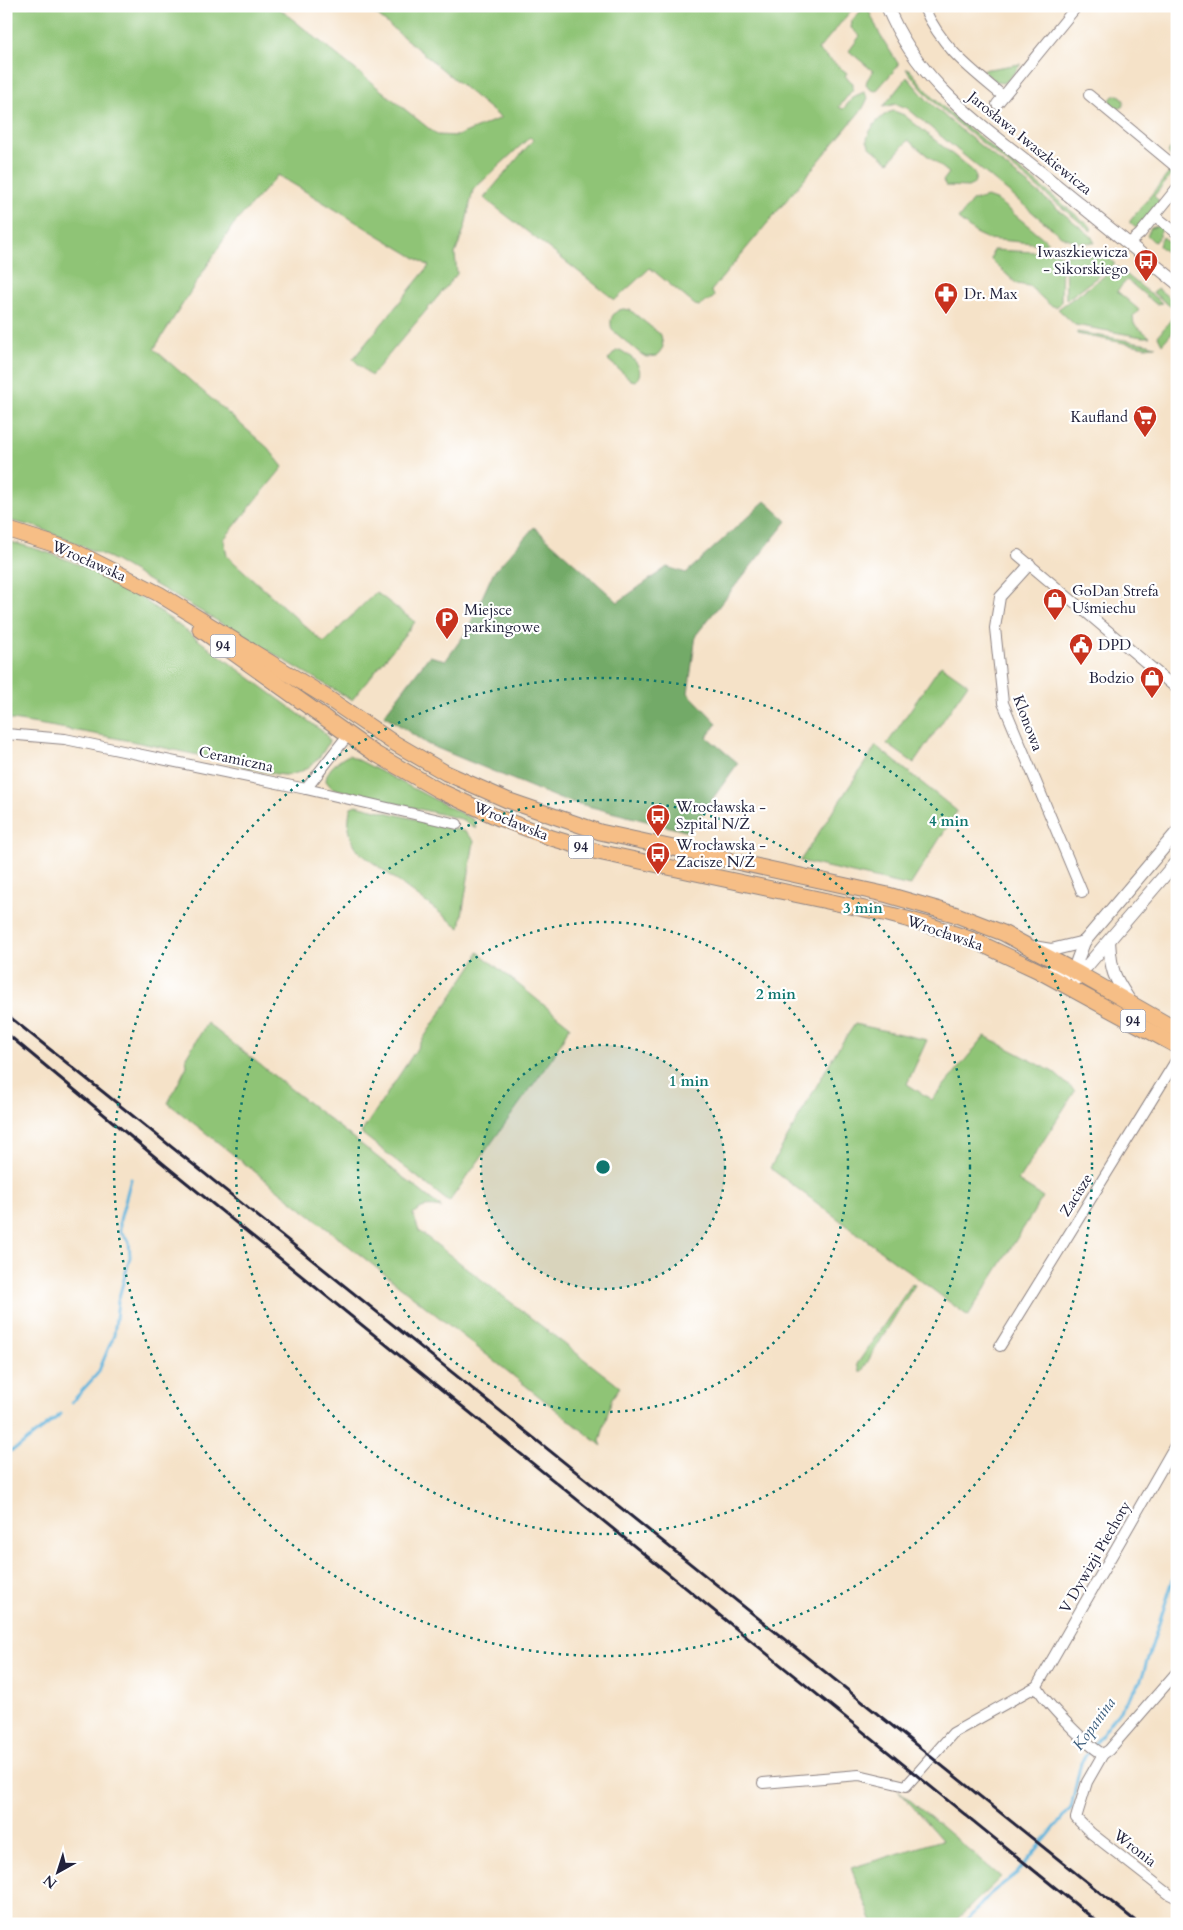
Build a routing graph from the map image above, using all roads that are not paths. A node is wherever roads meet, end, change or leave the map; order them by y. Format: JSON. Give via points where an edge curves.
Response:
{"nodes":[{"id":1,"x":887,"y":6,"type":"edge"},
{"id":2,"x":923,"y":6,"type":"edge"},
{"id":3,"x":1077,"y":6,"type":"edge"},
{"id":4,"x":1089,"y":95,"type":"dead end"},
{"id":5,"x":1177,"y":168,"type":"edge"},
{"id":6,"x":1177,"y":188,"type":"edge"},
{"id":7,"x":1155,"y":216,"type":"junction"},
{"id":8,"x":1177,"y":233,"type":"edge"},
{"id":9,"x":1128,"y":244,"type":"junction"},
{"id":10,"x":1177,"y":283,"type":"edge"},
{"id":11,"x":6,"y":529,"type":"edge"},
{"id":12,"x":1018,"y":555,"type":"dead end"},
{"id":13,"x":1030,"y":564,"type":"junction"},
{"id":14,"x":142,"y":587,"type":"junction"},
{"id":15,"x":1176,"y":687,"type":"edge"},
{"id":16,"x":6,"y":734,"type":"edge"},
{"id":17,"x":348,"y":736,"type":"junction"},
{"id":18,"x":306,"y":789,"type":"junction"},
{"id":19,"x":457,"y":824,"type":"dead end"},
{"id":20,"x":1177,"y":832,"type":"edge"},
{"id":21,"x":1177,"y":861,"type":"edge"},
{"id":22,"x":1082,"y":892,"type":"dead end"},
{"id":23,"x":1084,"y":942,"type":"junction"},
{"id":24,"x":1109,"y":942,"type":"junction"},
{"id":25,"x":1029,"y":947,"type":"junction"},
{"id":26,"x":1036,"y":970,"type":"junction"},
{"id":27,"x":1076,"y":972,"type":"junction"},
{"id":28,"x":1088,"y":998,"type":"junction"},
{"id":29,"x":1132,"y":1004,"type":"junction"},
{"id":30,"x":1177,"y":1030,"type":"edge"},
{"id":31,"x":1177,"y":1046,"type":"edge"},
{"id":32,"x":1177,"y":1059,"type":"edge"},
{"id":33,"x":1000,"y":1346,"type":"dead end"},
{"id":34,"x":1177,"y":1442,"type":"edge"},
{"id":35,"x":1177,"y":1672,"type":"edge"},
{"id":36,"x":1037,"y":1686,"type":"junction"},
{"id":37,"x":1100,"y":1752,"type":"junction"},
{"id":38,"x":763,"y":1783,"type":"dead end"},
{"id":39,"x":1177,"y":1898,"type":"edge"}],
"edges":[{"from":1,"to":9,"type":"street","name":"Jarosława Iwaszkiewicza","via":[[908,48],[940,88]]},
{"from":2,"to":3,"type":"street","via":[[945,45],[1000,100]]},
{"from":4,"to":5,"type":"street"},
{"from":6,"to":7,"type":"street"},
{"from":7,"to":8,"type":"street"},
{"from":7,"to":9,"type":"street"},
{"from":9,"to":10,"type":"street","name":"Jarosława Iwaszkiewicza"},
{"from":11,"to":14,"type":"main road","name":"Wrocławska","number":"94","via":[[72,550]]},
{"from":12,"to":13,"type":"street"},
{"from":13,"to":15,"type":"street"},
{"from":13,"to":22,"type":"street","name":"Klonowa","via":[[1000,597],[996,628],[1002,703]]},
{"from":14,"to":17,"type":"main road","name":"Wrocławska","number":"94"},
{"from":14,"to":25,"type":"main road","name":"Wrocławska","number":"94","via":[[312,688],[416,756],[507,800],[600,832],[912,902],[979,923]]},
{"from":16,"to":18,"type":"street","name":"Ceramiczna","via":[[65,739]]},
{"from":17,"to":18,"type":"street"},
{"from":17,"to":26,"type":"main road","name":"Wrocławska","number":"94","via":[[438,790],[552,838],[598,852],[929,925],[973,940]]},
{"from":18,"to":19,"type":"street","name":"Ceramiczna"},
{"from":20,"to":23,"type":"street"},
{"from":21,"to":24,"type":"street"},
{"from":23,"to":25,"type":"street","via":[[1051,950]]},
{"from":23,"to":27,"type":"street","via":[[1076,961]]},
{"from":24,"to":27,"type":"street","via":[[1087,966]]},
{"from":24,"to":29,"type":"street","via":[[1112,970]]},
{"from":25,"to":27,"type":"main road","name":"Wrocławska","number":"94"},
{"from":26,"to":27,"type":"street","via":[[1056,974]]},
{"from":26,"to":28,"type":"main road","name":"Wrocławska","number":"94"},
{"from":27,"to":28,"type":"street","via":[[1078,985]]},
{"from":27,"to":29,"type":"main road","name":"Wrocławska","number":"94"},
{"from":28,"to":31,"type":"main road","name":"Wrocławska","number":"94"},
{"from":29,"to":30,"type":"main road","name":"Wrocławska","number":"94"},
{"from":32,"to":33,"type":"street","name":"Zacisze"},
{"from":34,"to":36,"type":"street","name":"V Dywizji Piechoty"},
{"from":35,"to":37,"type":"street","via":[[1109,1750]]},
{"from":36,"to":37,"type":"street","via":[[1049,1704]]},
{"from":36,"to":38,"type":"street","via":[[953,1734],[906,1786],[859,1776]]},
{"from":37,"to":39,"type":"street","name":"Wronia","via":[[1076,1818]]}]}
